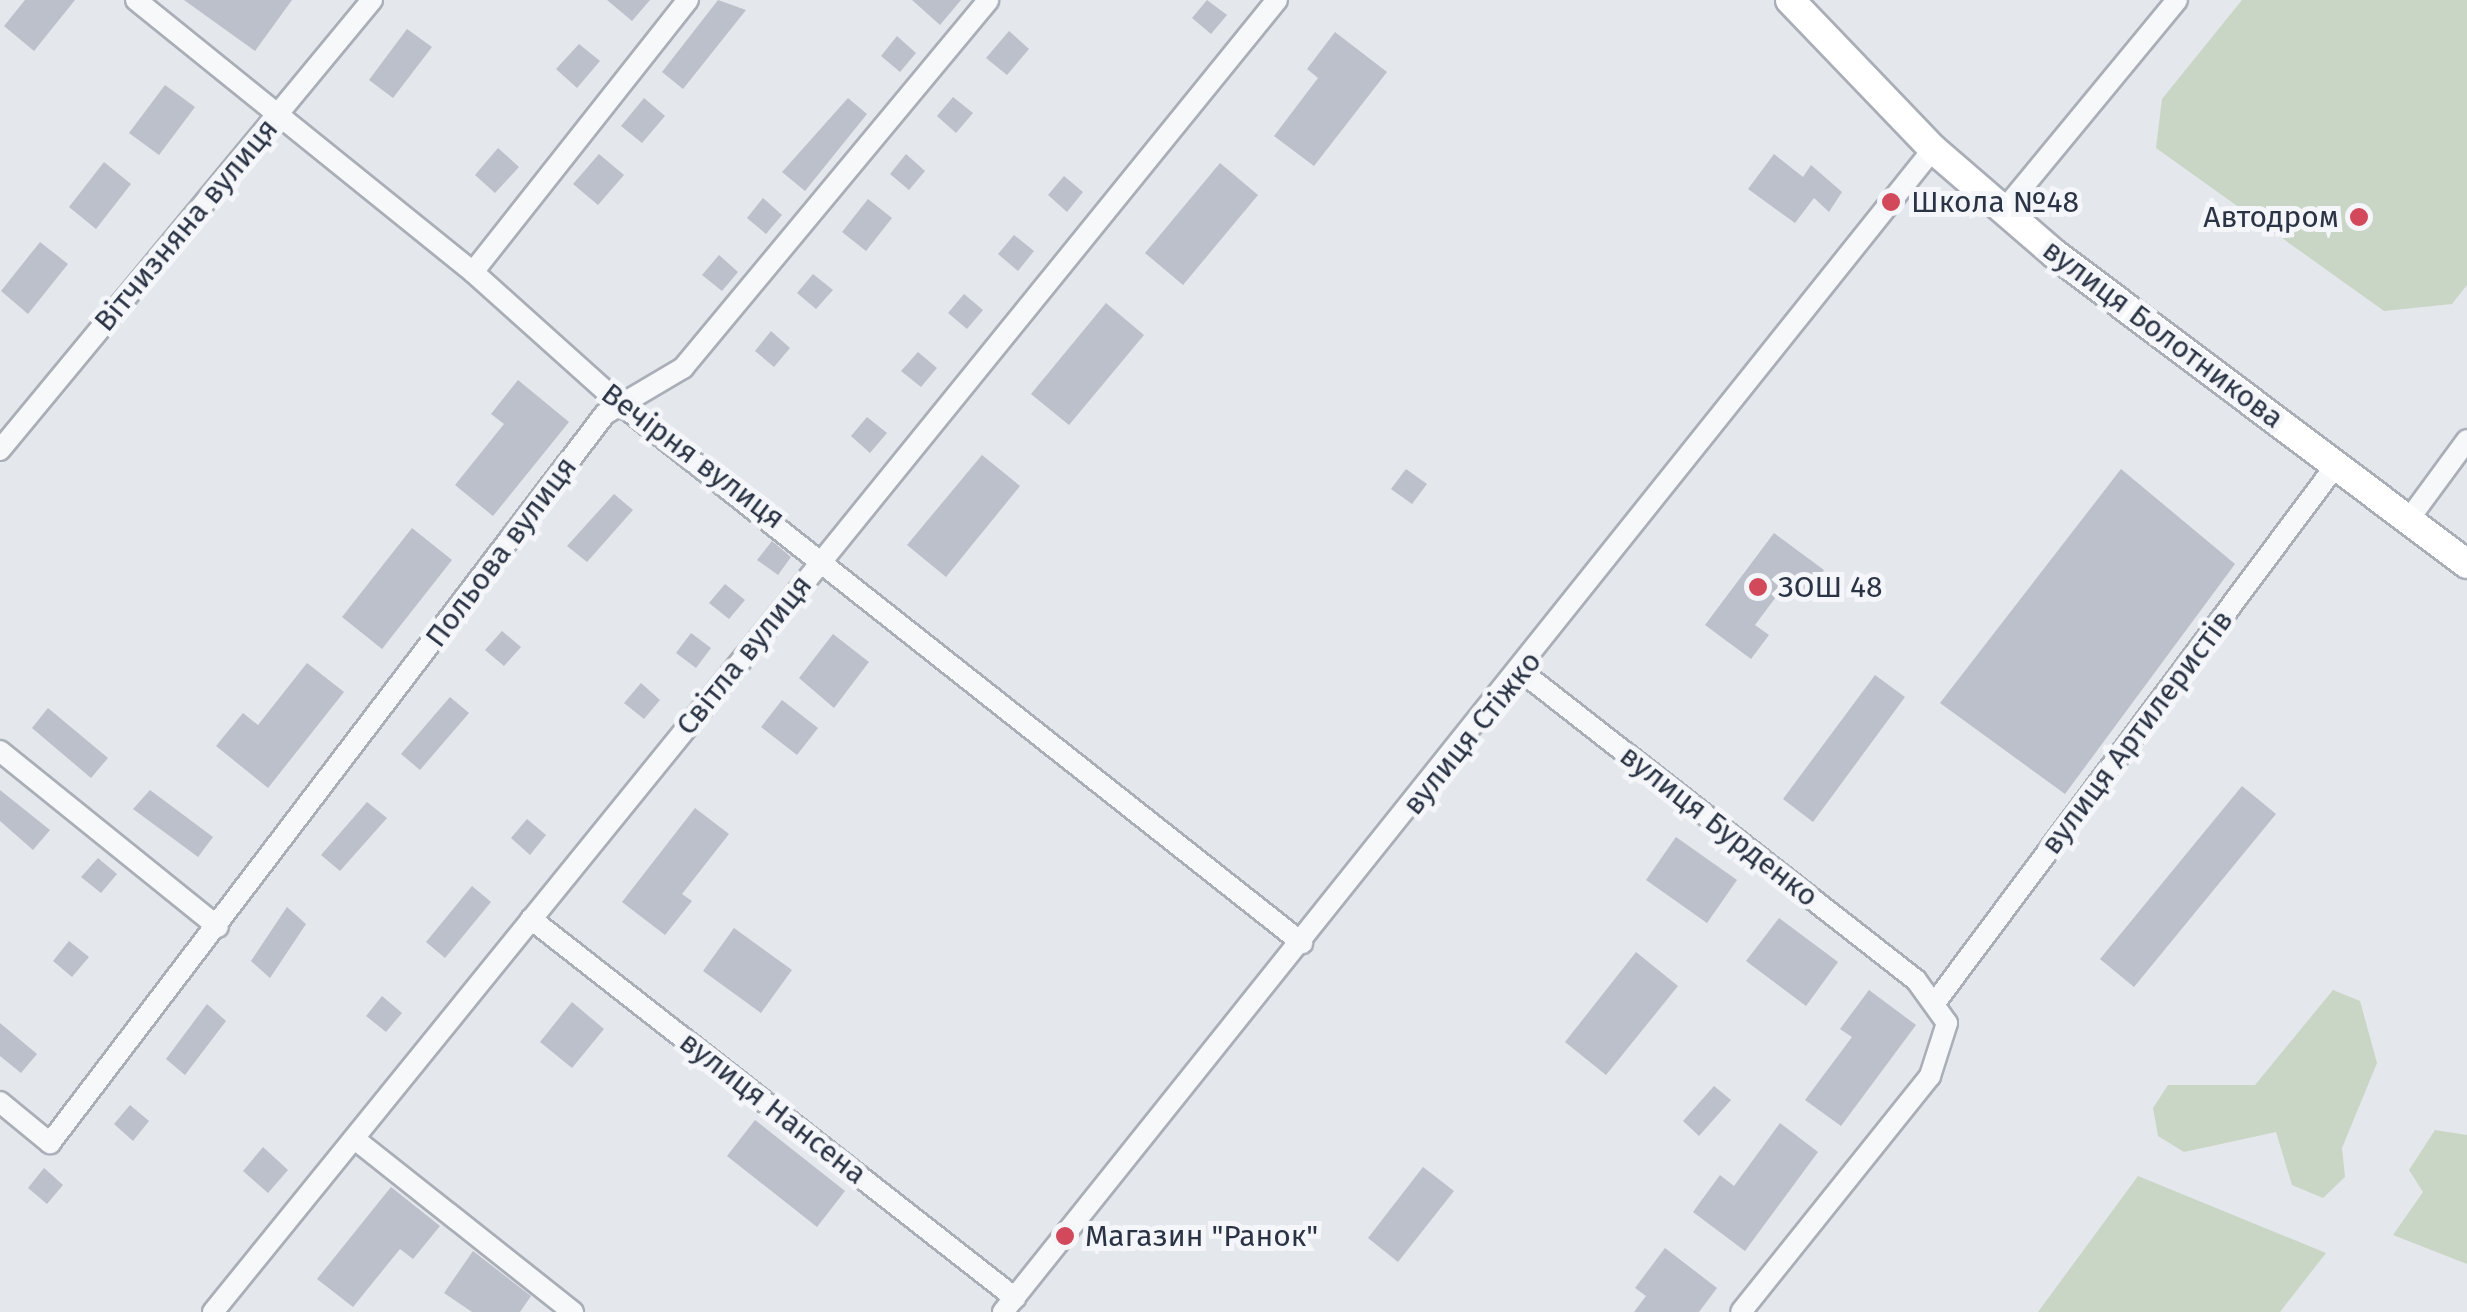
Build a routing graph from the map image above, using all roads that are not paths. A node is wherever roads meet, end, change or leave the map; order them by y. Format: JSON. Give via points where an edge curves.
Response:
{"nodes":[{"id":1,"x":136,"y":0,"type":"edge"},
{"id":2,"x":372,"y":0,"type":"edge"},
{"id":3,"x":688,"y":0,"type":"edge"},
{"id":4,"x":988,"y":0,"type":"edge"},
{"id":5,"x":1277,"y":0,"type":"edge"},
{"id":6,"x":1790,"y":0,"type":"edge"},
{"id":7,"x":2177,"y":0,"type":"edge"},
{"id":8,"x":279,"y":114,"type":"junction"},
{"id":9,"x":1933,"y":149,"type":"junction"},
{"id":10,"x":2004,"y":210,"type":"junction"},
{"id":11,"x":473,"y":272,"type":"junction"},
{"id":12,"x":619,"y":403,"type":"junction"},
{"id":13,"x":2467,"y":440,"type":"edge"},
{"id":14,"x":0,"y":450,"type":"edge"},
{"id":15,"x":2336,"y":465,"type":"junction"},
{"id":16,"x":2408,"y":519,"type":"junction"},
{"id":17,"x":824,"y":556,"type":"junction"},
{"id":18,"x":2467,"y":564,"type":"edge"},
{"id":19,"x":1522,"y":672,"type":"junction"},
{"id":20,"x":0,"y":751,"type":"edge"},
{"id":21,"x":531,"y":919,"type":"junction"},
{"id":22,"x":218,"y":928,"type":"junction"},
{"id":23,"x":1302,"y":943,"type":"junction"},
{"id":24,"x":1938,"y":1000,"type":"junction"},
{"id":25,"x":0,"y":1102,"type":"edge"},
{"id":26,"x":356,"y":1140,"type":"junction"},
{"id":27,"x":1009,"y":1305,"type":"edge"},
{"id":28,"x":213,"y":1312,"type":"edge"},
{"id":29,"x":573,"y":1312,"type":"edge"},
{"id":30,"x":1741,"y":1312,"type":"edge"}],
"edges":[{"from":1,"to":8,"type":"street","name":"Вечірня вулиця"},
{"from":2,"to":8,"type":"street","name":"Вітчизняна вулиця"},
{"from":3,"to":11,"type":"street"},
{"from":4,"to":12,"type":"street","via":[[683,368],[656,392]]},
{"from":5,"to":17,"type":"street","name":"Світла вулиця"},
{"from":6,"to":9,"type":"main road","name":"вулиця Болотникова"},
{"from":7,"to":10,"type":"street"},
{"from":8,"to":11,"type":"street","name":"Вечірня вулиця"},
{"from":8,"to":14,"type":"street","name":"Вітчизняна вулиця"},
{"from":9,"to":10,"type":"main road","name":"вулиця Болотникова"},
{"from":9,"to":19,"type":"street","name":"вулиця Стіжко"},
{"from":10,"to":15,"type":"main road","name":"вулиця Болотникова"},
{"from":11,"to":12,"type":"street","name":"Вечірня вулиця"},
{"from":12,"to":17,"type":"street","name":"Вечірня вулиця"},
{"from":12,"to":22,"type":"street","name":"Польова вулиця"},
{"from":13,"to":16,"type":"street"},
{"from":15,"to":16,"type":"main road","name":"вулиця Болотникова"},
{"from":15,"to":24,"type":"street","name":"вулиця Артилеристів"},
{"from":16,"to":18,"type":"main road","name":"вулиця Болотникова"},
{"from":17,"to":21,"type":"street","name":"Світла вулиця"},
{"from":17,"to":23,"type":"street","name":"Вечірня вулиця"},
{"from":19,"to":23,"type":"street","name":"вулиця Стіжко"},
{"from":19,"to":24,"type":"street","name":"вулиця Бурденко"},
{"from":20,"to":22,"type":"street"},
{"from":21,"to":26,"type":"street","name":"Світла вулиця"},
{"from":21,"to":27,"type":"street","name":"вулиця Нансена"},
{"from":22,"to":25,"type":"street","name":"Польова вулиця","via":[[50,1143]]},
{"from":23,"to":27,"type":"street","name":"вулиця Стіжко"},
{"from":24,"to":30,"type":"street","via":[[1947,1023],[1930,1076]]},
{"from":26,"to":28,"type":"street","name":"Світла вулиця"},
{"from":26,"to":29,"type":"street"}]}
